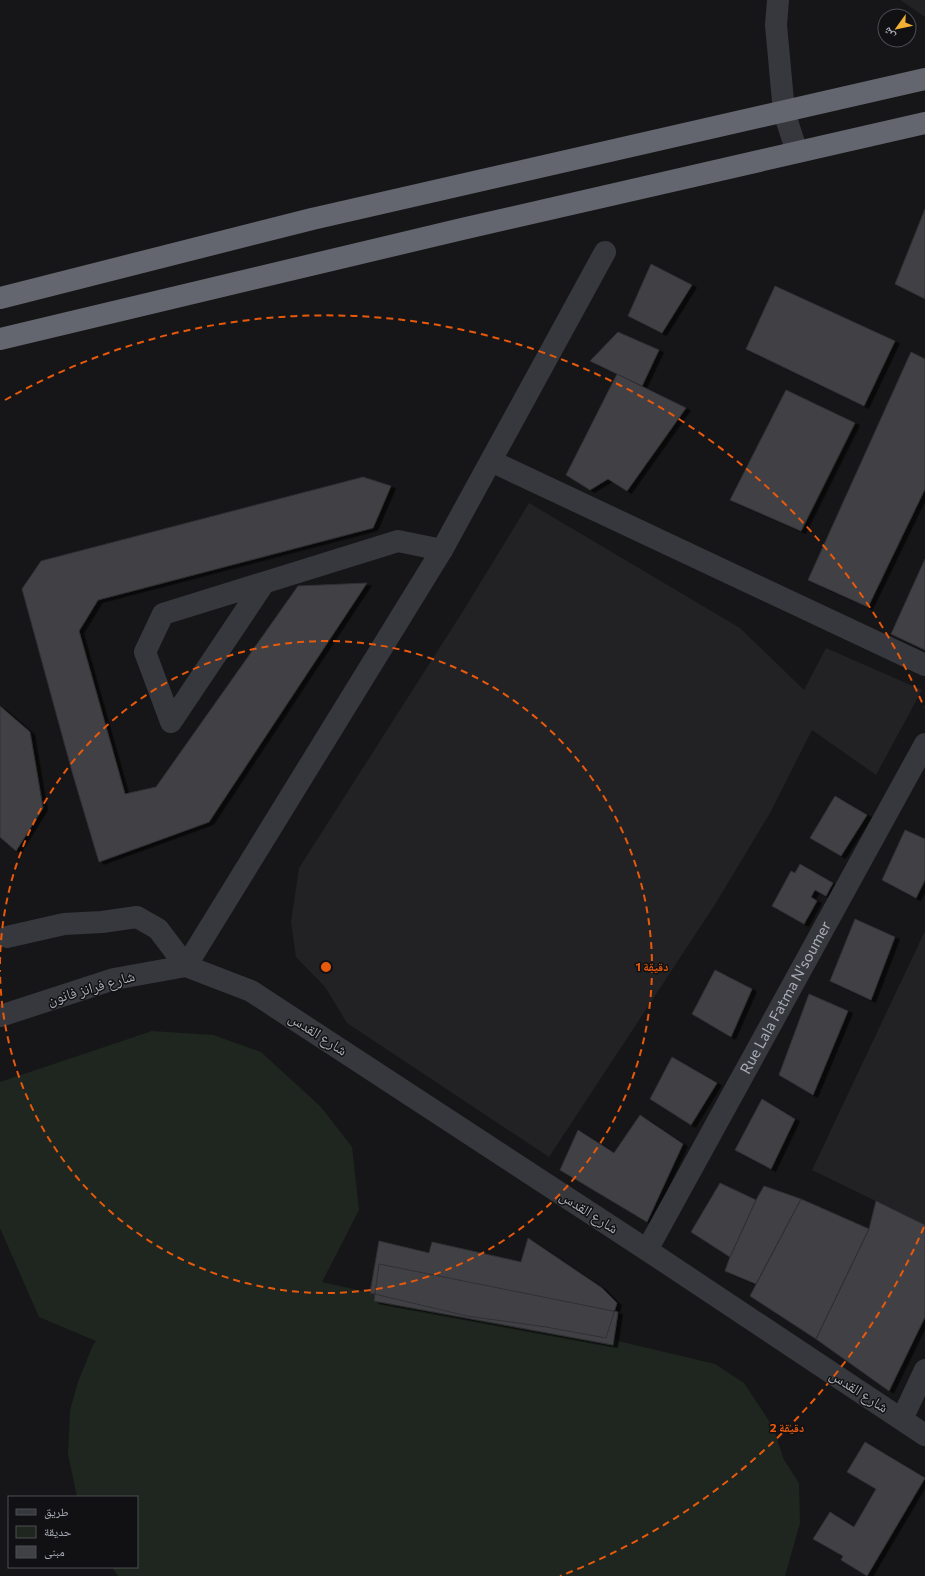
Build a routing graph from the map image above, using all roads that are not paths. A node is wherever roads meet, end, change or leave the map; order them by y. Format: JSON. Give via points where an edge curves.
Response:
{"nodes":[{"id":1,"x":778,"y":0,"type":"edge"},
{"id":2,"x":925,"y":79,"type":"edge"},
{"id":3,"x":784,"y":112,"type":"junction"},
{"id":4,"x":925,"y":123,"type":"edge"},
{"id":5,"x":797,"y":152,"type":"junction"},
{"id":6,"x":605,"y":252,"type":"dead end"},
{"id":7,"x":0,"y":298,"type":"edge"},
{"id":8,"x":0,"y":339,"type":"edge"},
{"id":9,"x":490,"y":461,"type":"junction"},
{"id":10,"x":442,"y":550,"type":"junction"},
{"id":11,"x":264,"y":583,"type":"junction"},
{"id":12,"x":925,"y":665,"type":"edge"},
{"id":13,"x":925,"y":744,"type":"edge"},
{"id":14,"x":7,"y":938,"type":"dead end"},
{"id":15,"x":186,"y":966,"type":"junction"},
{"id":16,"x":0,"y":1016,"type":"edge"},
{"id":17,"x":647,"y":1250,"type":"junction"},
{"id":18,"x":925,"y":1370,"type":"edge"},
{"id":19,"x":902,"y":1419,"type":"junction"},
{"id":20,"x":925,"y":1435,"type":"edge"}],
"edges":[{"from":1,"to":3,"type":"street","via":[[776,25]]},
{"from":2,"to":3,"type":"highway"},
{"from":3,"to":5,"type":"street"},
{"from":3,"to":7,"type":"highway","via":[[312,219]]},
{"from":4,"to":5,"type":"highway"},
{"from":5,"to":8,"type":"highway"},
{"from":6,"to":9,"type":"street"},
{"from":9,"to":10,"type":"street"},
{"from":9,"to":12,"type":"street"},
{"from":10,"to":11,"type":"street","via":[[398,541]]},
{"from":10,"to":15,"type":"street"},
{"from":11,"to":11,"type":"street","via":[[164,614],[145,652],[171,722]]},
{"from":13,"to":17,"type":"street","name":"Rue Lala Fatma N'soumer"},
{"from":14,"to":15,"type":"street","via":[[64,924],[137,917],[158,929]]},
{"from":15,"to":16,"type":"street","name":"شارع فرانز فانون","via":[[114,979]]},
{"from":15,"to":17,"type":"street","name":"شارع القدس","via":[[251,991]]},
{"from":17,"to":19,"type":"street","name":"شارع القدس"},
{"from":18,"to":19,"type":"street"},
{"from":19,"to":20,"type":"street","name":"شارع القدس"}]}
